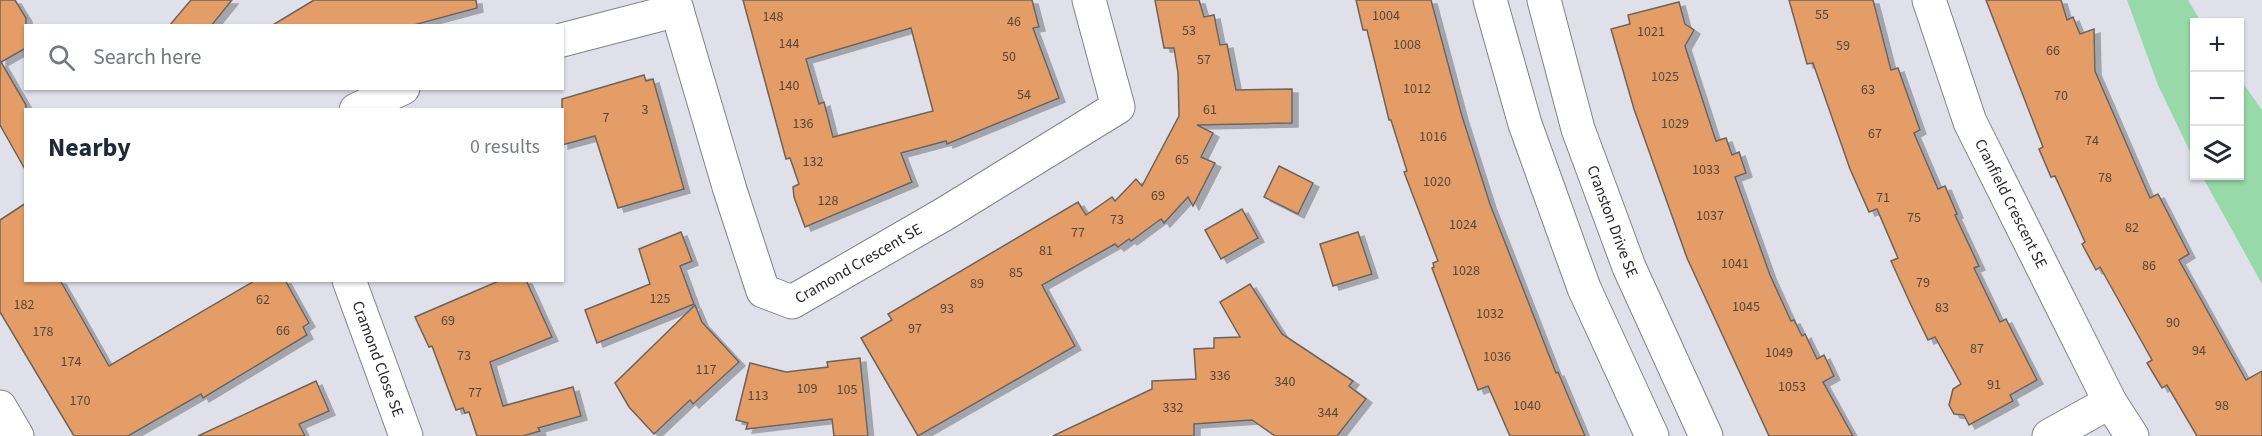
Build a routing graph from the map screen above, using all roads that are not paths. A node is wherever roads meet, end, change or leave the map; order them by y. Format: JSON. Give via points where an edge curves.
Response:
{"nodes":[{"id":1,"x":1089,"y":0,"type":"edge"},
{"id":2,"x":1490,"y":0,"type":"edge"},
{"id":3,"x":1544,"y":0,"type":"edge"},
{"id":4,"x":1929,"y":0,"type":"edge"},
{"id":5,"x":676,"y":5,"type":"edge"},
{"id":6,"x":564,"y":39,"type":"edge"},
{"id":7,"x":399,"y":90,"type":"edge"},
{"id":8,"x":360,"y":108,"type":"edge"},
{"id":9,"x":350,"y":282,"type":"edge"},
{"id":10,"x":2110,"y":402,"type":"junction"},
{"id":11,"x":0,"y":407,"type":"edge"},
{"id":12,"x":17,"y":436,"type":"edge"},
{"id":13,"x":406,"y":436,"type":"edge"},
{"id":14,"x":1652,"y":436,"type":"edge"},
{"id":15,"x":1706,"y":436,"type":"edge"},
{"id":16,"x":2049,"y":436,"type":"edge"},
{"id":17,"x":2132,"y":436,"type":"edge"}],
"edges":[{"from":1,"to":5,"type":"street","name":"Cramond Crescent SE","via":[[1118,107],[792,302],[763,291]]},
{"from":2,"to":14,"type":"street","via":[[1525,124],[1584,288]]},
{"from":3,"to":15,"type":"street","name":"Cranston Drive SE","via":[[1578,129],[1625,257]]},
{"from":4,"to":10,"type":"street","name":"Cranfield Crescent SE","via":[[1970,122]]},
{"from":5,"to":6,"type":"street"},
{"from":7,"to":8,"type":"street"},
{"from":9,"to":13,"type":"street","name":"Cramond Close SE"},
{"from":10,"to":16,"type":"street"},
{"from":10,"to":17,"type":"street","name":"Cranfield Crescent SE"},
{"from":11,"to":12,"type":"street"}]}
